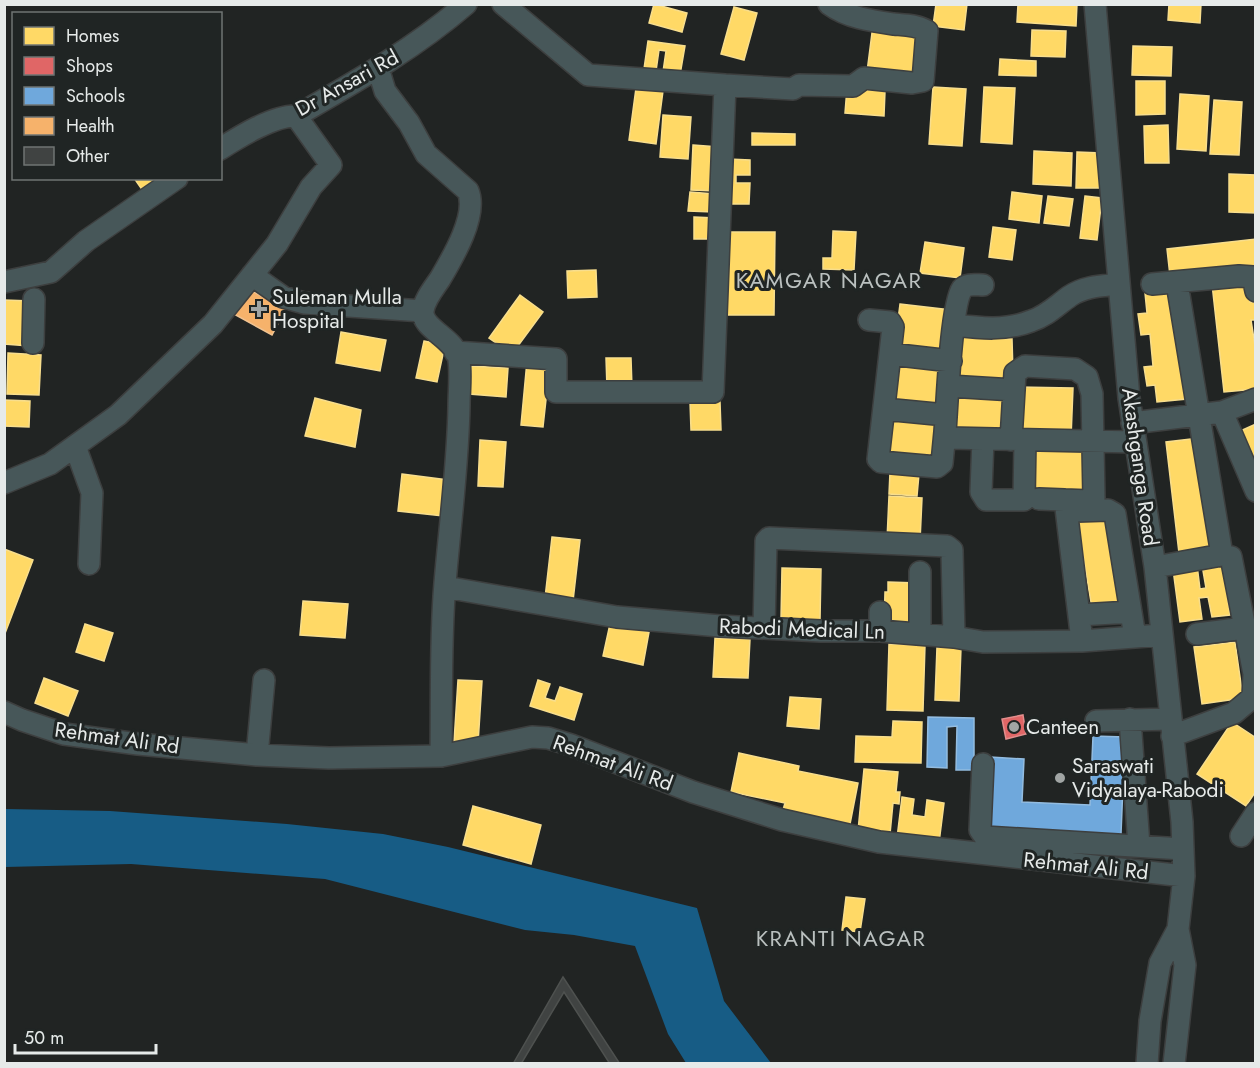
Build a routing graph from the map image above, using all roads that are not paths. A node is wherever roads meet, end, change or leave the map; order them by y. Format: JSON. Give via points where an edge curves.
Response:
{"nodes":[{"id":1,"x":466,"y":4,"type":"edge"},
{"id":2,"x":503,"y":4,"type":"edge"},
{"id":3,"x":829,"y":4,"type":"edge"},
{"id":4,"x":1095,"y":4,"type":"edge"},
{"id":5,"x":378,"y":68,"type":"junction"},
{"id":6,"x":725,"y":85,"type":"junction"},
{"id":7,"x":296,"y":116,"type":"junction"},
{"id":8,"x":222,"y":148,"type":"edge"},
{"id":9,"x":174,"y":180,"type":"edge"},
{"id":10,"x":252,"y":275,"type":"junction"},
{"id":11,"x":4,"y":282,"type":"edge"},
{"id":12,"x":1177,"y":283,"type":"junction"},
{"id":13,"x":1152,"y":284,"type":"dead end"},
{"id":14,"x":983,"y":285,"type":"dead end"},
{"id":15,"x":1119,"y":285,"type":"junction"},
{"id":16,"x":1256,"y":291,"type":"edge"},
{"id":17,"x":34,"y":299,"type":"dead end"},
{"id":18,"x":423,"y":311,"type":"junction"},
{"id":19,"x":869,"y":320,"type":"dead end"},
{"id":20,"x":954,"y":326,"type":"junction"},
{"id":21,"x":33,"y":343,"type":"dead end"},
{"id":22,"x":455,"y":352,"type":"junction"},
{"id":23,"x":890,"y":354,"type":"junction"},
{"id":24,"x":951,"y":362,"type":"junction"},
{"id":25,"x":949,"y":386,"type":"junction"},
{"id":26,"x":1014,"y":390,"type":"junction"},
{"id":27,"x":1256,"y":399,"type":"edge"},
{"id":28,"x":884,"y":410,"type":"junction"},
{"id":29,"x":1222,"y":412,"type":"junction"},
{"id":30,"x":1199,"y":415,"type":"junction"},
{"id":31,"x":946,"y":424,"type":"junction"},
{"id":32,"x":1134,"y":433,"type":"junction"},
{"id":33,"x":983,"y":439,"type":"junction"},
{"id":34,"x":1018,"y":440,"type":"junction"},
{"id":35,"x":1093,"y":442,"type":"junction"},
{"id":36,"x":75,"y":446,"type":"junction"},
{"id":37,"x":4,"y":483,"type":"edge"},
{"id":38,"x":1256,"y":491,"type":"edge"},
{"id":39,"x":1039,"y":499,"type":"dead end"},
{"id":40,"x":1066,"y":506,"type":"junction"},
{"id":41,"x":1222,"y":555,"type":"junction"},
{"id":42,"x":89,"y":564,"type":"dead end"},
{"id":43,"x":1155,"y":567,"type":"junction"},
{"id":44,"x":920,"y":572,"type":"dead end"},
{"id":45,"x":445,"y":586,"type":"junction"},
{"id":46,"x":1131,"y":612,"type":"junction"},
{"id":47,"x":1079,"y":615,"type":"junction"},
{"id":48,"x":764,"y":628,"type":"junction"},
{"id":49,"x":1245,"y":628,"type":"junction"},
{"id":50,"x":920,"y":634,"type":"junction"},
{"id":51,"x":1197,"y":634,"type":"dead end"},
{"id":52,"x":1161,"y":635,"type":"junction"},
{"id":53,"x":954,"y":637,"type":"junction"},
{"id":54,"x":1135,"y":637,"type":"junction"},
{"id":55,"x":1082,"y":641,"type":"junction"},
{"id":56,"x":1255,"y":673,"type":"edge"},
{"id":57,"x":264,"y":680,"type":"dead end"},
{"id":58,"x":1249,"y":710,"type":"edge"},
{"id":59,"x":4,"y":711,"type":"edge"},
{"id":60,"x":1130,"y":719,"type":"junction"},
{"id":61,"x":1096,"y":721,"type":"dead end"},
{"id":62,"x":1171,"y":728,"type":"junction"},
{"id":63,"x":257,"y":755,"type":"junction"},
{"id":64,"x":441,"y":756,"type":"junction"},
{"id":65,"x":983,"y":764,"type":"dead end"},
{"id":66,"x":1256,"y":813,"type":"edge"},
{"id":67,"x":1241,"y":836,"type":"dead end"},
{"id":68,"x":1138,"y":846,"type":"junction"},
{"id":69,"x":1183,"y":849,"type":"junction"},
{"id":70,"x":1184,"y":876,"type":"junction"},
{"id":71,"x":1178,"y":929,"type":"junction"},
{"id":72,"x":1146,"y":1064,"type":"edge"},
{"id":73,"x":1174,"y":1064,"type":"edge"}],
"edges":[{"from":1,"to":5,"type":"street","name":"Dr Ansari Rd","via":[[441,26]]},
{"from":2,"to":6,"type":"street","via":[[588,75]]},
{"from":3,"to":6,"type":"street","via":[[839,12],[868,20],[927,31],[923,81],[864,78],[853,86],[799,85],[793,89]]},
{"from":4,"to":15,"type":"street","name":"Akashganga Road"},
{"from":5,"to":7,"type":"street","name":"Dr Ansari Rd"},
{"from":5,"to":18,"type":"street","via":[[385,91],[426,154],[468,191],[471,199],[463,234]]},
{"from":6,"to":22,"type":"street","via":[[713,392],[556,392],[556,359]]},
{"from":7,"to":8,"type":"street","name":"Dr Ansari Rd","via":[[284,116]]},
{"from":7,"to":10,"type":"street","via":[[331,165],[311,187],[277,244]]},
{"from":9,"to":11,"type":"street","via":[[86,241],[51,272]]},
{"from":10,"to":18,"type":"street","via":[[283,297],[304,303]]},
{"from":10,"to":36,"type":"street","via":[[213,324],[118,415]]},
{"from":12,"to":13,"type":"street"},
{"from":12,"to":16,"type":"street","via":[[1253,277]]},
{"from":12,"to":30,"type":"street"},
{"from":14,"to":20,"type":"street","via":[[962,289]]},
{"from":15,"to":20,"type":"street","via":[[1089,287],[1031,321],[998,329]]},
{"from":15,"to":32,"type":"street","name":"Akashganga Road"},
{"from":17,"to":21,"type":"street"},
{"from":18,"to":22,"type":"street","via":[[425,321],[448,340]]},
{"from":19,"to":23,"type":"street","via":[[890,322],[894,327]]},
{"from":20,"to":24,"type":"street"},
{"from":22,"to":45,"type":"street","via":[[459,358],[458,438]]},
{"from":23,"to":24,"type":"street"},
{"from":23,"to":28,"type":"street"},
{"from":24,"to":25,"type":"street"},
{"from":25,"to":26,"type":"street"},
{"from":25,"to":31,"type":"street"},
{"from":26,"to":34,"type":"street"},
{"from":26,"to":35,"type":"street","via":[[1015,373],[1025,366],[1075,369],[1087,377],[1092,394]]},
{"from":27,"to":29,"type":"street"},
{"from":28,"to":31,"type":"street"},
{"from":28,"to":31,"type":"street","via":[[878,459],[881,462],[937,467],[942,463]]},
{"from":29,"to":30,"type":"street"},
{"from":29,"to":38,"type":"street"},
{"from":30,"to":32,"type":"street"},
{"from":30,"to":41,"type":"street"},
{"from":31,"to":33,"type":"street","via":[[949,438]]},
{"from":32,"to":35,"type":"street"},
{"from":32,"to":43,"type":"street","name":"Akashganga Road"},
{"from":33,"to":34,"type":"street"},
{"from":33,"to":34,"type":"street","via":[[981,492],[987,500],[1024,500]]},
{"from":34,"to":35,"type":"street"},
{"from":35,"to":40,"type":"street","via":[[1094,498]]},
{"from":36,"to":37,"type":"street","via":[[50,464]]},
{"from":36,"to":42,"type":"street","via":[[92,493]]},
{"from":39,"to":40,"type":"street"},
{"from":40,"to":46,"type":"street","via":[[1115,514]]},
{"from":40,"to":47,"type":"street"},
{"from":41,"to":43,"type":"street"},
{"from":41,"to":49,"type":"street","via":[[1231,557]]},
{"from":43,"to":52,"type":"street","name":"Akashganga Road"},
{"from":44,"to":50,"type":"street"},
{"from":45,"to":48,"type":"street","name":"Rabodi Medical Ln","via":[[617,617]]},
{"from":45,"to":64,"type":"street"},
{"from":46,"to":47,"type":"street"},
{"from":46,"to":54,"type":"street"},
{"from":47,"to":55,"type":"street"},
{"from":48,"to":50,"type":"street","name":"Rabodi Medical Ln","via":[[880,622]]},
{"from":48,"to":53,"type":"street","via":[[769,538],[947,546],[952,550]]},
{"from":49,"to":51,"type":"street"},
{"from":49,"to":56,"type":"street"},
{"from":50,"to":53,"type":"street","name":"Rabodi Medical Ln"},
{"from":52,"to":54,"type":"street","name":"Rabodi Medical Ln"},
{"from":52,"to":62,"type":"street","name":"Akashganga Road"},
{"from":53,"to":55,"type":"street","name":"Rabodi Medical Ln","via":[[983,642]]},
{"from":54,"to":55,"type":"street","name":"Rabodi Medical Ln"},
{"from":56,"to":58,"type":"street"},
{"from":57,"to":63,"type":"street"},
{"from":58,"to":62,"type":"street"},
{"from":59,"to":63,"type":"street","name":"Rehmat Ali Rd","via":[[64,734]]},
{"from":60,"to":61,"type":"street"},
{"from":60,"to":62,"type":"street"},
{"from":60,"to":68,"type":"street"},
{"from":62,"to":69,"type":"street","name":"Akashganga Road"},
{"from":63,"to":64,"type":"street","name":"Rehmat Ali Rd"},
{"from":64,"to":70,"type":"street","name":"Rehmat Ali Rd","via":[[532,737],[548,738],[715,799],[782,820],[879,842]]},
{"from":65,"to":68,"type":"street","via":[[980,830],[985,837]]},
{"from":66,"to":67,"type":"street"},
{"from":68,"to":69,"type":"street"},
{"from":69,"to":70,"type":"street","name":"Akashganga Road"},
{"from":70,"to":71,"type":"street","name":"Akashganga Road"},
{"from":71,"to":72,"type":"street","name":"Akashganga Road","via":[[1160,963]]},
{"from":71,"to":73,"type":"street","name":"Akashganga Road","via":[[1185,966]]}]}
